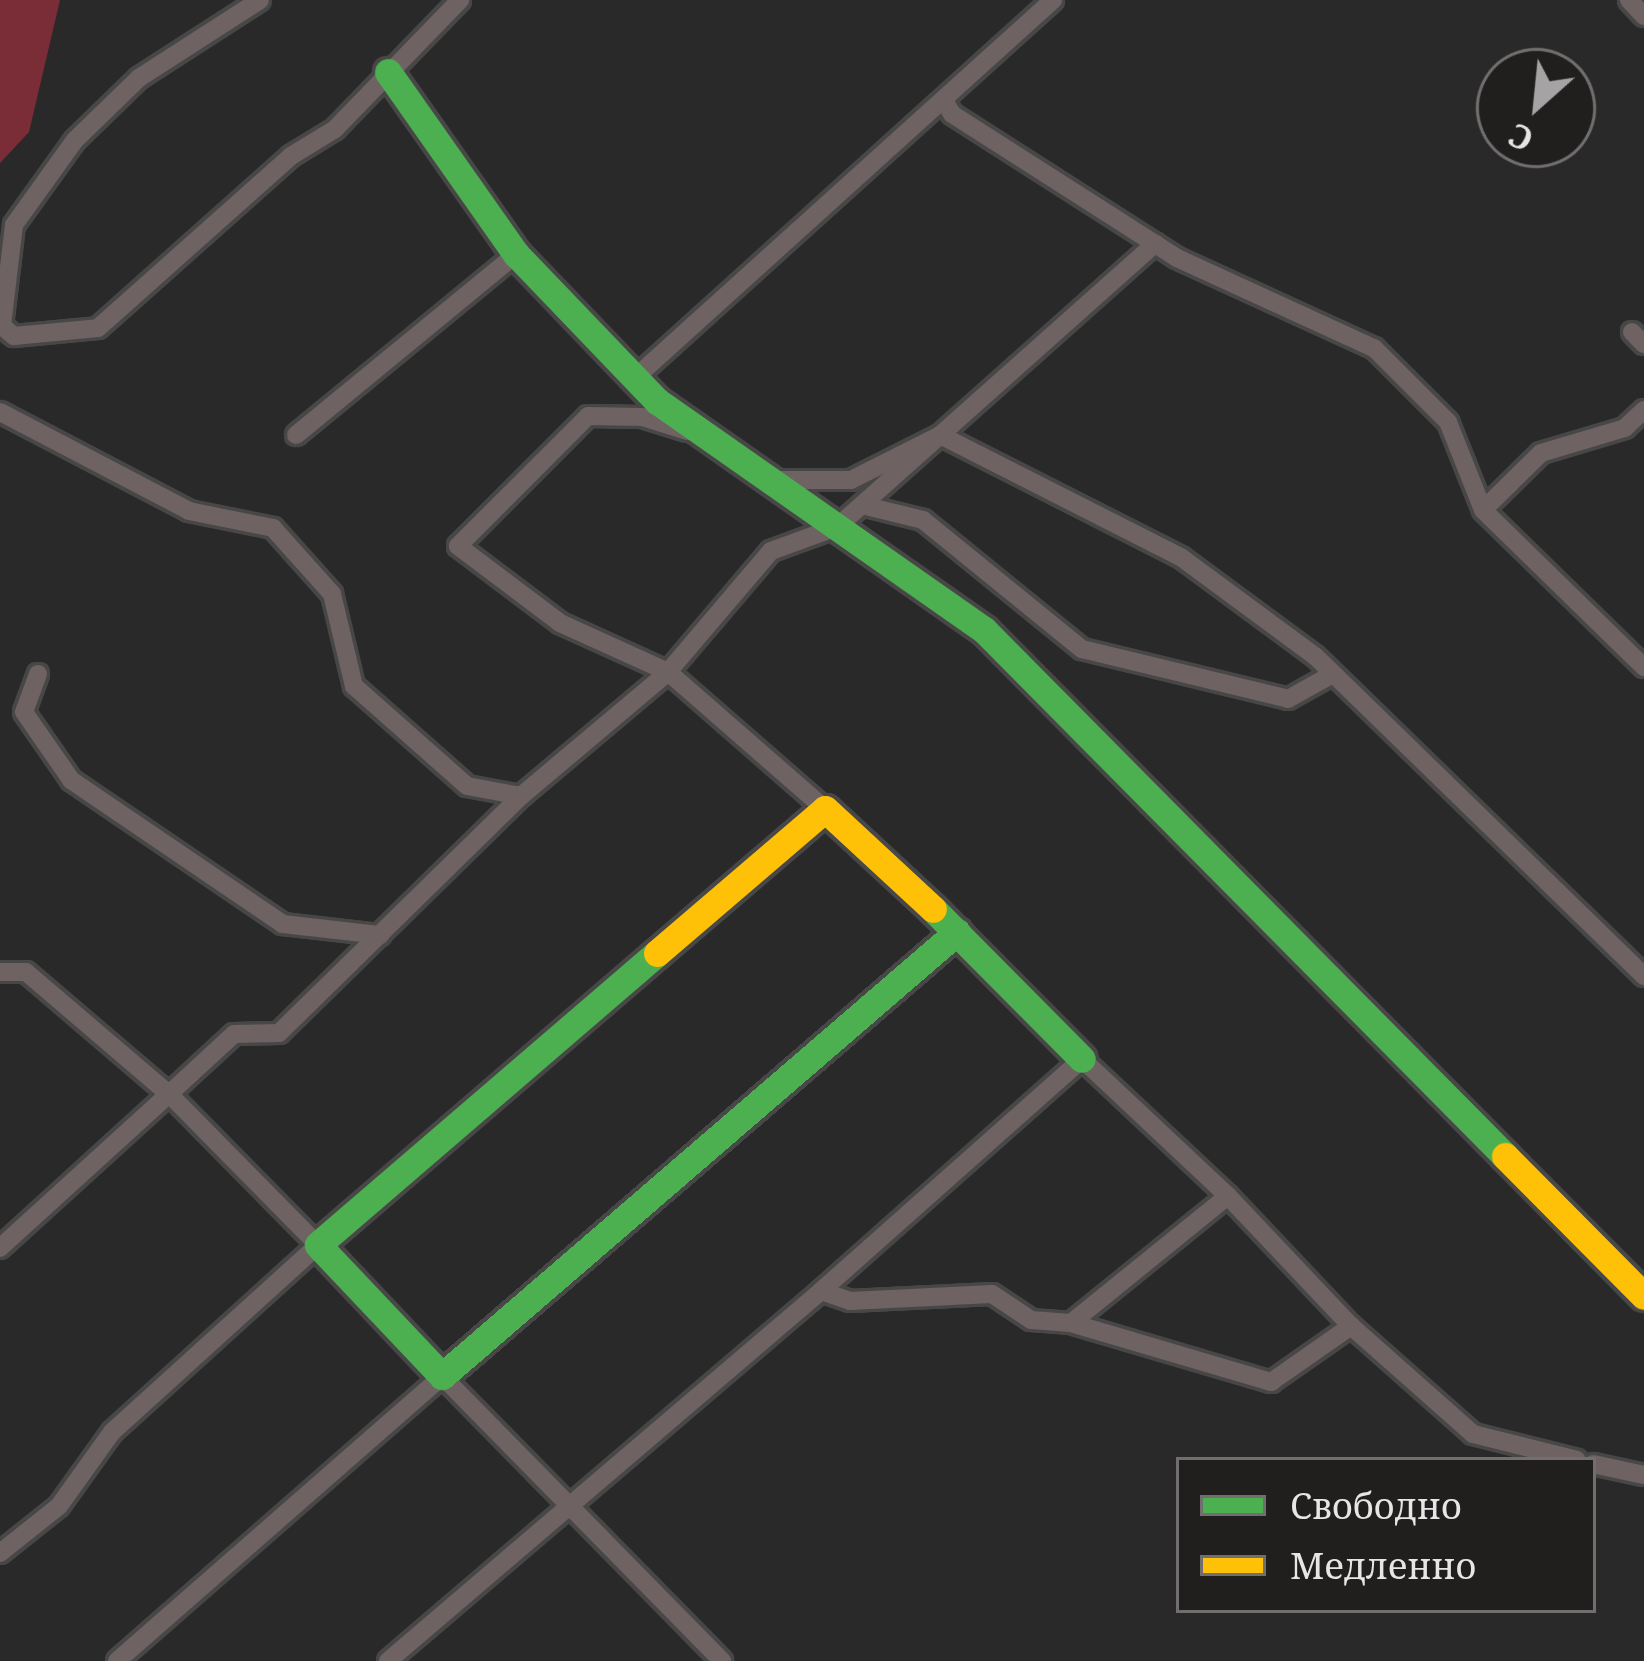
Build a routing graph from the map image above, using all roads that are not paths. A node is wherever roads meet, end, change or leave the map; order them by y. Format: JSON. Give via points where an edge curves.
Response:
{"nodes":[{"id":1,"x":260,"y":0,"type":"edge"},
{"id":2,"x":460,"y":0,"type":"edge"},
{"id":3,"x":1053,"y":0,"type":"edge"},
{"id":4,"x":1629,"y":0,"type":"edge"},
{"id":5,"x":1644,"y":16,"type":"edge"},
{"id":6,"x":388,"y":72,"type":"junction"},
{"id":7,"x":945,"y":102,"type":"junction"},
{"id":8,"x":1155,"y":244,"type":"junction"},
{"id":9,"x":516,"y":254,"type":"junction"},
{"id":10,"x":2,"y":326,"type":"edge"},
{"id":11,"x":0,"y":350,"type":"edge"},
{"id":12,"x":637,"y":376,"type":"junction"},
{"id":13,"x":1644,"y":410,"type":"edge"},
{"id":14,"x":0,"y":412,"type":"edge"},
{"id":15,"x":296,"y":435,"type":"dead end"},
{"id":16,"x":940,"y":435,"type":"junction"},
{"id":17,"x":710,"y":438,"type":"junction"},
{"id":18,"x":770,"y":480,"type":"junction"},
{"id":19,"x":862,"y":505,"type":"junction"},
{"id":20,"x":1483,"y":510,"type":"junction"},
{"id":21,"x":837,"y":527,"type":"junction"},
{"id":22,"x":1644,"y":668,"type":"edge"},
{"id":23,"x":668,"y":672,"type":"junction"},
{"id":24,"x":38,"y":674,"type":"dead end"},
{"id":25,"x":1334,"y":674,"type":"junction"},
{"id":26,"x":521,"y":796,"type":"junction"},
{"id":27,"x":825,"y":809,"type":"junction"},
{"id":28,"x":957,"y":932,"type":"junction"},
{"id":29,"x":380,"y":934,"type":"junction"},
{"id":30,"x":0,"y":972,"type":"edge"},
{"id":31,"x":1644,"y":976,"type":"edge"},
{"id":32,"x":1082,"y":1059,"type":"junction"},
{"id":33,"x":169,"y":1094,"type":"junction"},
{"id":34,"x":1228,"y":1196,"type":"junction"},
{"id":35,"x":318,"y":1245,"type":"junction"},
{"id":36,"x":0,"y":1248,"type":"edge"},
{"id":37,"x":821,"y":1291,"type":"junction"},
{"id":38,"x":1644,"y":1296,"type":"edge"},
{"id":39,"x":1071,"y":1323,"type":"junction"},
{"id":40,"x":1351,"y":1326,"type":"junction"},
{"id":41,"x":442,"y":1376,"type":"junction"},
{"id":42,"x":1565,"y":1457,"type":"edge"},
{"id":43,"x":1596,"y":1465,"type":"edge"},
{"id":44,"x":1644,"y":1474,"type":"edge"},
{"id":45,"x":568,"y":1507,"type":"junction"},
{"id":46,"x":0,"y":1552,"type":"edge"},
{"id":47,"x":118,"y":1661,"type":"edge"},
{"id":48,"x":388,"y":1661,"type":"edge"},
{"id":49,"x":722,"y":1661,"type":"edge"}],
"edges":[{"from":1,"to":10,"type":"street","via":[[139,78],[75,140],[14,225]]},
{"from":2,"to":6,"type":"street"},
{"from":3,"to":7,"type":"street"},
{"from":4,"to":5,"type":"street"},
{"from":6,"to":9,"type":"street"},
{"from":6,"to":10,"type":"street","via":[[334,129],[291,156],[98,328],[14,336]]},
{"from":7,"to":8,"type":"street"},
{"from":7,"to":12,"type":"street"},
{"from":8,"to":16,"type":"street"},
{"from":8,"to":20,"type":"street","via":[[1374,348],[1448,422]]},
{"from":9,"to":12,"type":"street"},
{"from":9,"to":15,"type":"street"},
{"from":10,"to":11,"type":"street"},
{"from":12,"to":17,"type":"street","via":[[657,401]]},
{"from":13,"to":20,"type":"street","via":[[1625,428],[1541,453]]},
{"from":14,"to":26,"type":"street","via":[[189,511],[273,528],[332,594],[354,686],[467,786]]},
{"from":16,"to":18,"type":"street","via":[[851,480]]},
{"from":16,"to":19,"type":"street"},
{"from":16,"to":25,"type":"street","via":[[1182,558]]},
{"from":17,"to":18,"type":"street"},
{"from":17,"to":23,"type":"street","via":[[642,417],[588,416],[458,546],[560,623]]},
{"from":18,"to":21,"type":"street"},
{"from":19,"to":21,"type":"street"},
{"from":19,"to":25,"type":"street","via":[[923,520],[1082,649],[1288,699]]},
{"from":20,"to":22,"type":"street"},
{"from":21,"to":23,"type":"street","via":[[771,551]]},
{"from":21,"to":38,"type":"street","via":[[984,630]]},
{"from":23,"to":26,"type":"street"},
{"from":23,"to":27,"type":"street"},
{"from":24,"to":29,"type":"street","via":[[24,712],[71,780],[283,924]]},
{"from":25,"to":31,"type":"street"},
{"from":26,"to":29,"type":"street"},
{"from":27,"to":28,"type":"street"},
{"from":27,"to":35,"type":"street"},
{"from":28,"to":32,"type":"street"},
{"from":28,"to":41,"type":"street"},
{"from":29,"to":33,"type":"street","via":[[278,1034],[234,1034]]},
{"from":30,"to":33,"type":"street","via":[[26,971]]},
{"from":32,"to":34,"type":"street"},
{"from":32,"to":37,"type":"street"},
{"from":33,"to":35,"type":"street"},
{"from":33,"to":36,"type":"street"},
{"from":34,"to":39,"type":"street"},
{"from":34,"to":40,"type":"street"},
{"from":35,"to":41,"type":"street"},
{"from":35,"to":46,"type":"street","via":[[112,1432],[59,1506]]},
{"from":37,"to":39,"type":"street","via":[[850,1301],[992,1294],[1031,1320]]},
{"from":37,"to":45,"type":"street"},
{"from":39,"to":40,"type":"street","via":[[1271,1382]]},
{"from":40,"to":42,"type":"street","via":[[1473,1433]]},
{"from":41,"to":45,"type":"street"},
{"from":41,"to":47,"type":"street"},
{"from":43,"to":44,"type":"street"},
{"from":45,"to":48,"type":"street"},
{"from":45,"to":49,"type":"street"}]}
